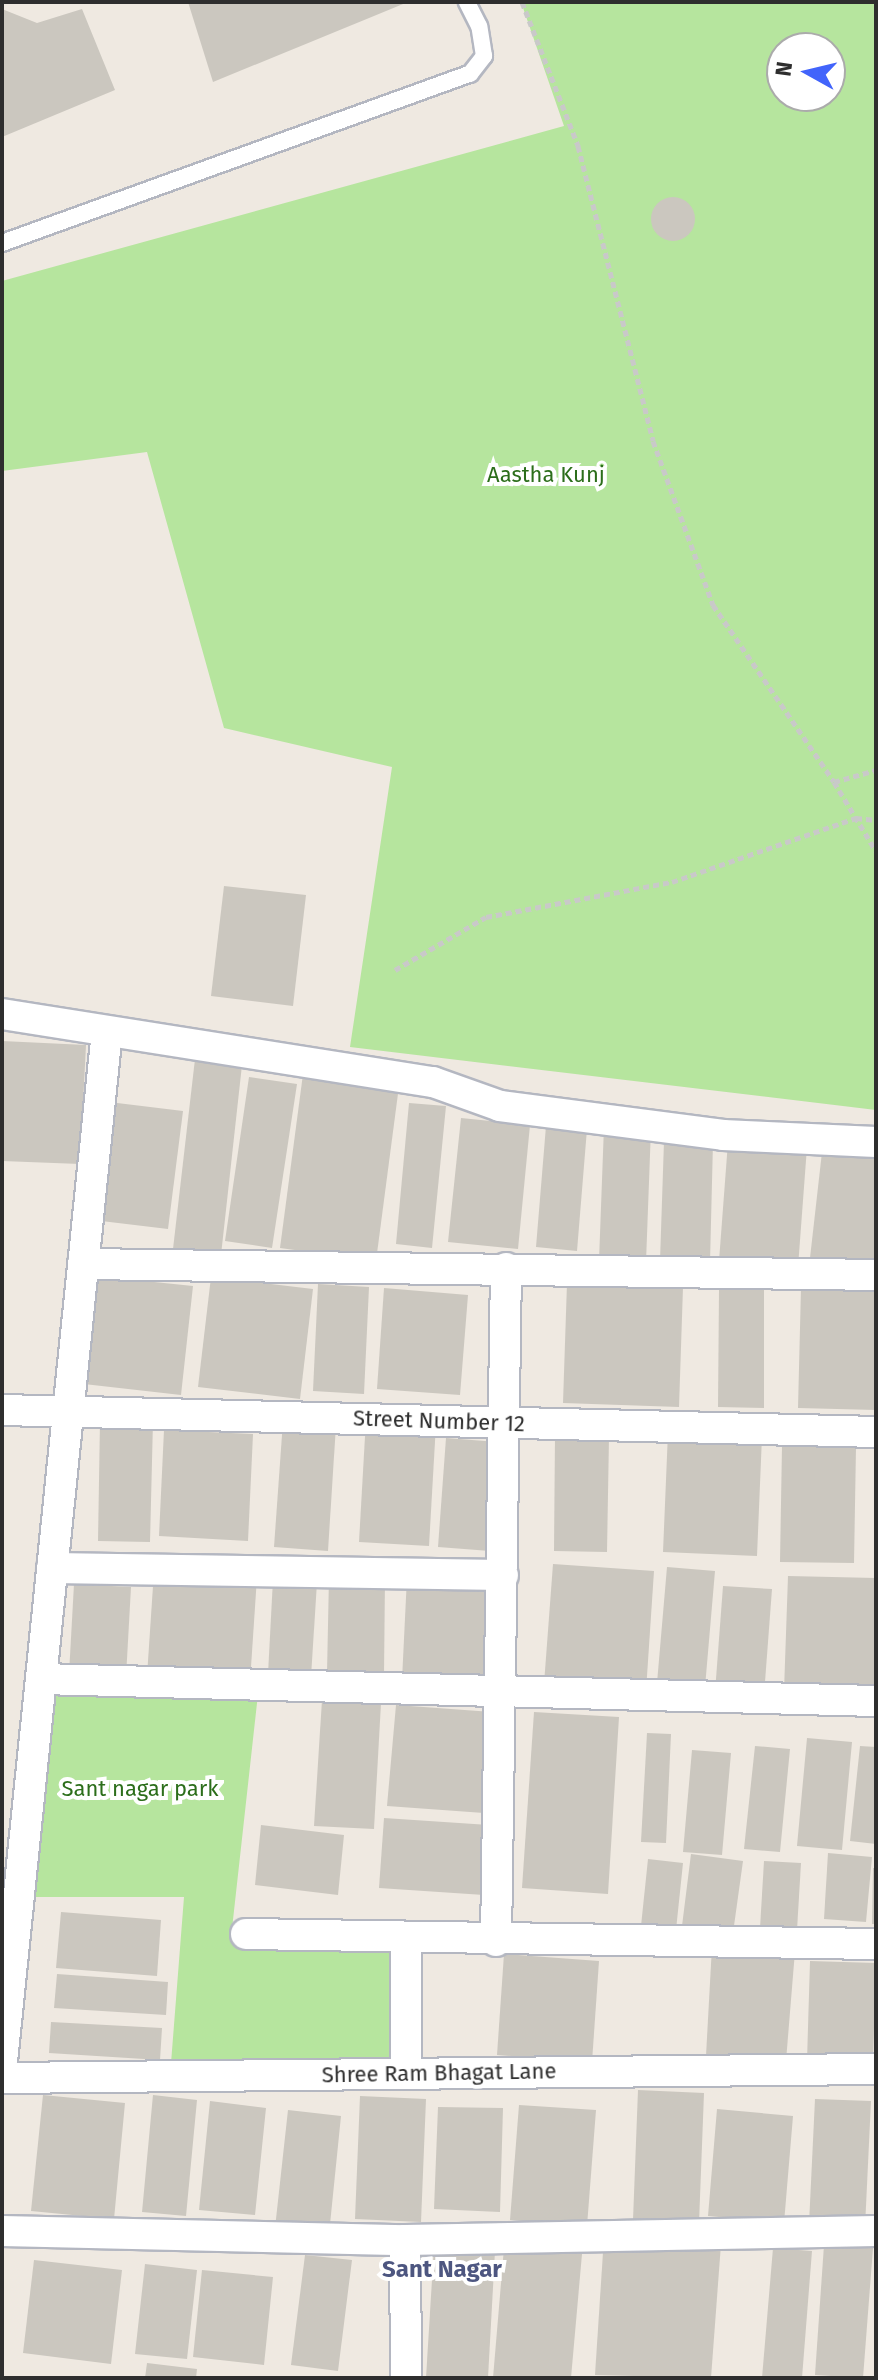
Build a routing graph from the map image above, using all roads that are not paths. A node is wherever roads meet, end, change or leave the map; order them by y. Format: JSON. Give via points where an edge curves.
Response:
{"nodes":[{"id":1,"x":467,"y":2,"type":"edge"},
{"id":2,"x":2,"y":243,"type":"edge"},
{"id":3,"x":2,"y":1014,"type":"edge"},
{"id":4,"x":107,"y":1031,"type":"junction"},
{"id":5,"x":876,"y":1142,"type":"edge"},
{"id":6,"x":83,"y":1264,"type":"junction"},
{"id":7,"x":506,"y":1268,"type":"junction"},
{"id":8,"x":876,"y":1275,"type":"edge"},
{"id":9,"x":2,"y":1410,"type":"edge"},
{"id":10,"x":69,"y":1411,"type":"junction"},
{"id":11,"x":506,"y":1423,"type":"junction"},
{"id":12,"x":876,"y":1432,"type":"edge"},
{"id":13,"x":52,"y":1568,"type":"junction"},
{"id":14,"x":503,"y":1575,"type":"junction"},
{"id":15,"x":41,"y":1679,"type":"junction"},
{"id":16,"x":501,"y":1691,"type":"junction"},
{"id":17,"x":876,"y":1701,"type":"edge"},
{"id":18,"x":246,"y":1934,"type":"dead end"},
{"id":19,"x":406,"y":1938,"type":"junction"},
{"id":20,"x":496,"y":1941,"type":"junction"},
{"id":21,"x":876,"y":1944,"type":"edge"},
{"id":22,"x":2,"y":2061,"type":"edge"},
{"id":23,"x":876,"y":2069,"type":"edge"},
{"id":24,"x":406,"y":2073,"type":"junction"},
{"id":25,"x":2,"y":2078,"type":"edge"},
{"id":26,"x":2,"y":2231,"type":"edge"},
{"id":27,"x":876,"y":2231,"type":"edge"},
{"id":28,"x":405,"y":2240,"type":"junction"},
{"id":29,"x":406,"y":2378,"type":"edge"}],
"edges":[{"from":1,"to":2,"type":"lane","via":[[479,26],[484,56],[470,74]]},
{"from":3,"to":4,"type":"street"},
{"from":4,"to":5,"type":"street","via":[[433,1082],[500,1106],[723,1135]]},
{"from":4,"to":6,"type":"street"},
{"from":6,"to":7,"type":"street"},
{"from":6,"to":10,"type":"street"},
{"from":7,"to":8,"type":"street"},
{"from":7,"to":11,"type":"street"},
{"from":9,"to":10,"type":"street","name":"Street Number 12"},
{"from":10,"to":11,"type":"street","name":"Street Number 12"},
{"from":10,"to":13,"type":"street"},
{"from":11,"to":12,"type":"street","name":"Street Number 12"},
{"from":11,"to":14,"type":"street"},
{"from":13,"to":14,"type":"street"},
{"from":13,"to":15,"type":"street"},
{"from":14,"to":16,"type":"street"},
{"from":15,"to":16,"type":"street"},
{"from":15,"to":22,"type":"street"},
{"from":16,"to":17,"type":"street"},
{"from":16,"to":20,"type":"street"},
{"from":18,"to":19,"type":"street"},
{"from":19,"to":20,"type":"street"},
{"from":19,"to":24,"type":"street"},
{"from":20,"to":21,"type":"street"},
{"from":23,"to":24,"type":"street","name":"Shree Ram Bhagat Lane"},
{"from":24,"to":25,"type":"street","name":"Shree Ram Bhagat Lane"},
{"from":26,"to":28,"type":"street"},
{"from":27,"to":28,"type":"street"},
{"from":28,"to":29,"type":"street"}]}
